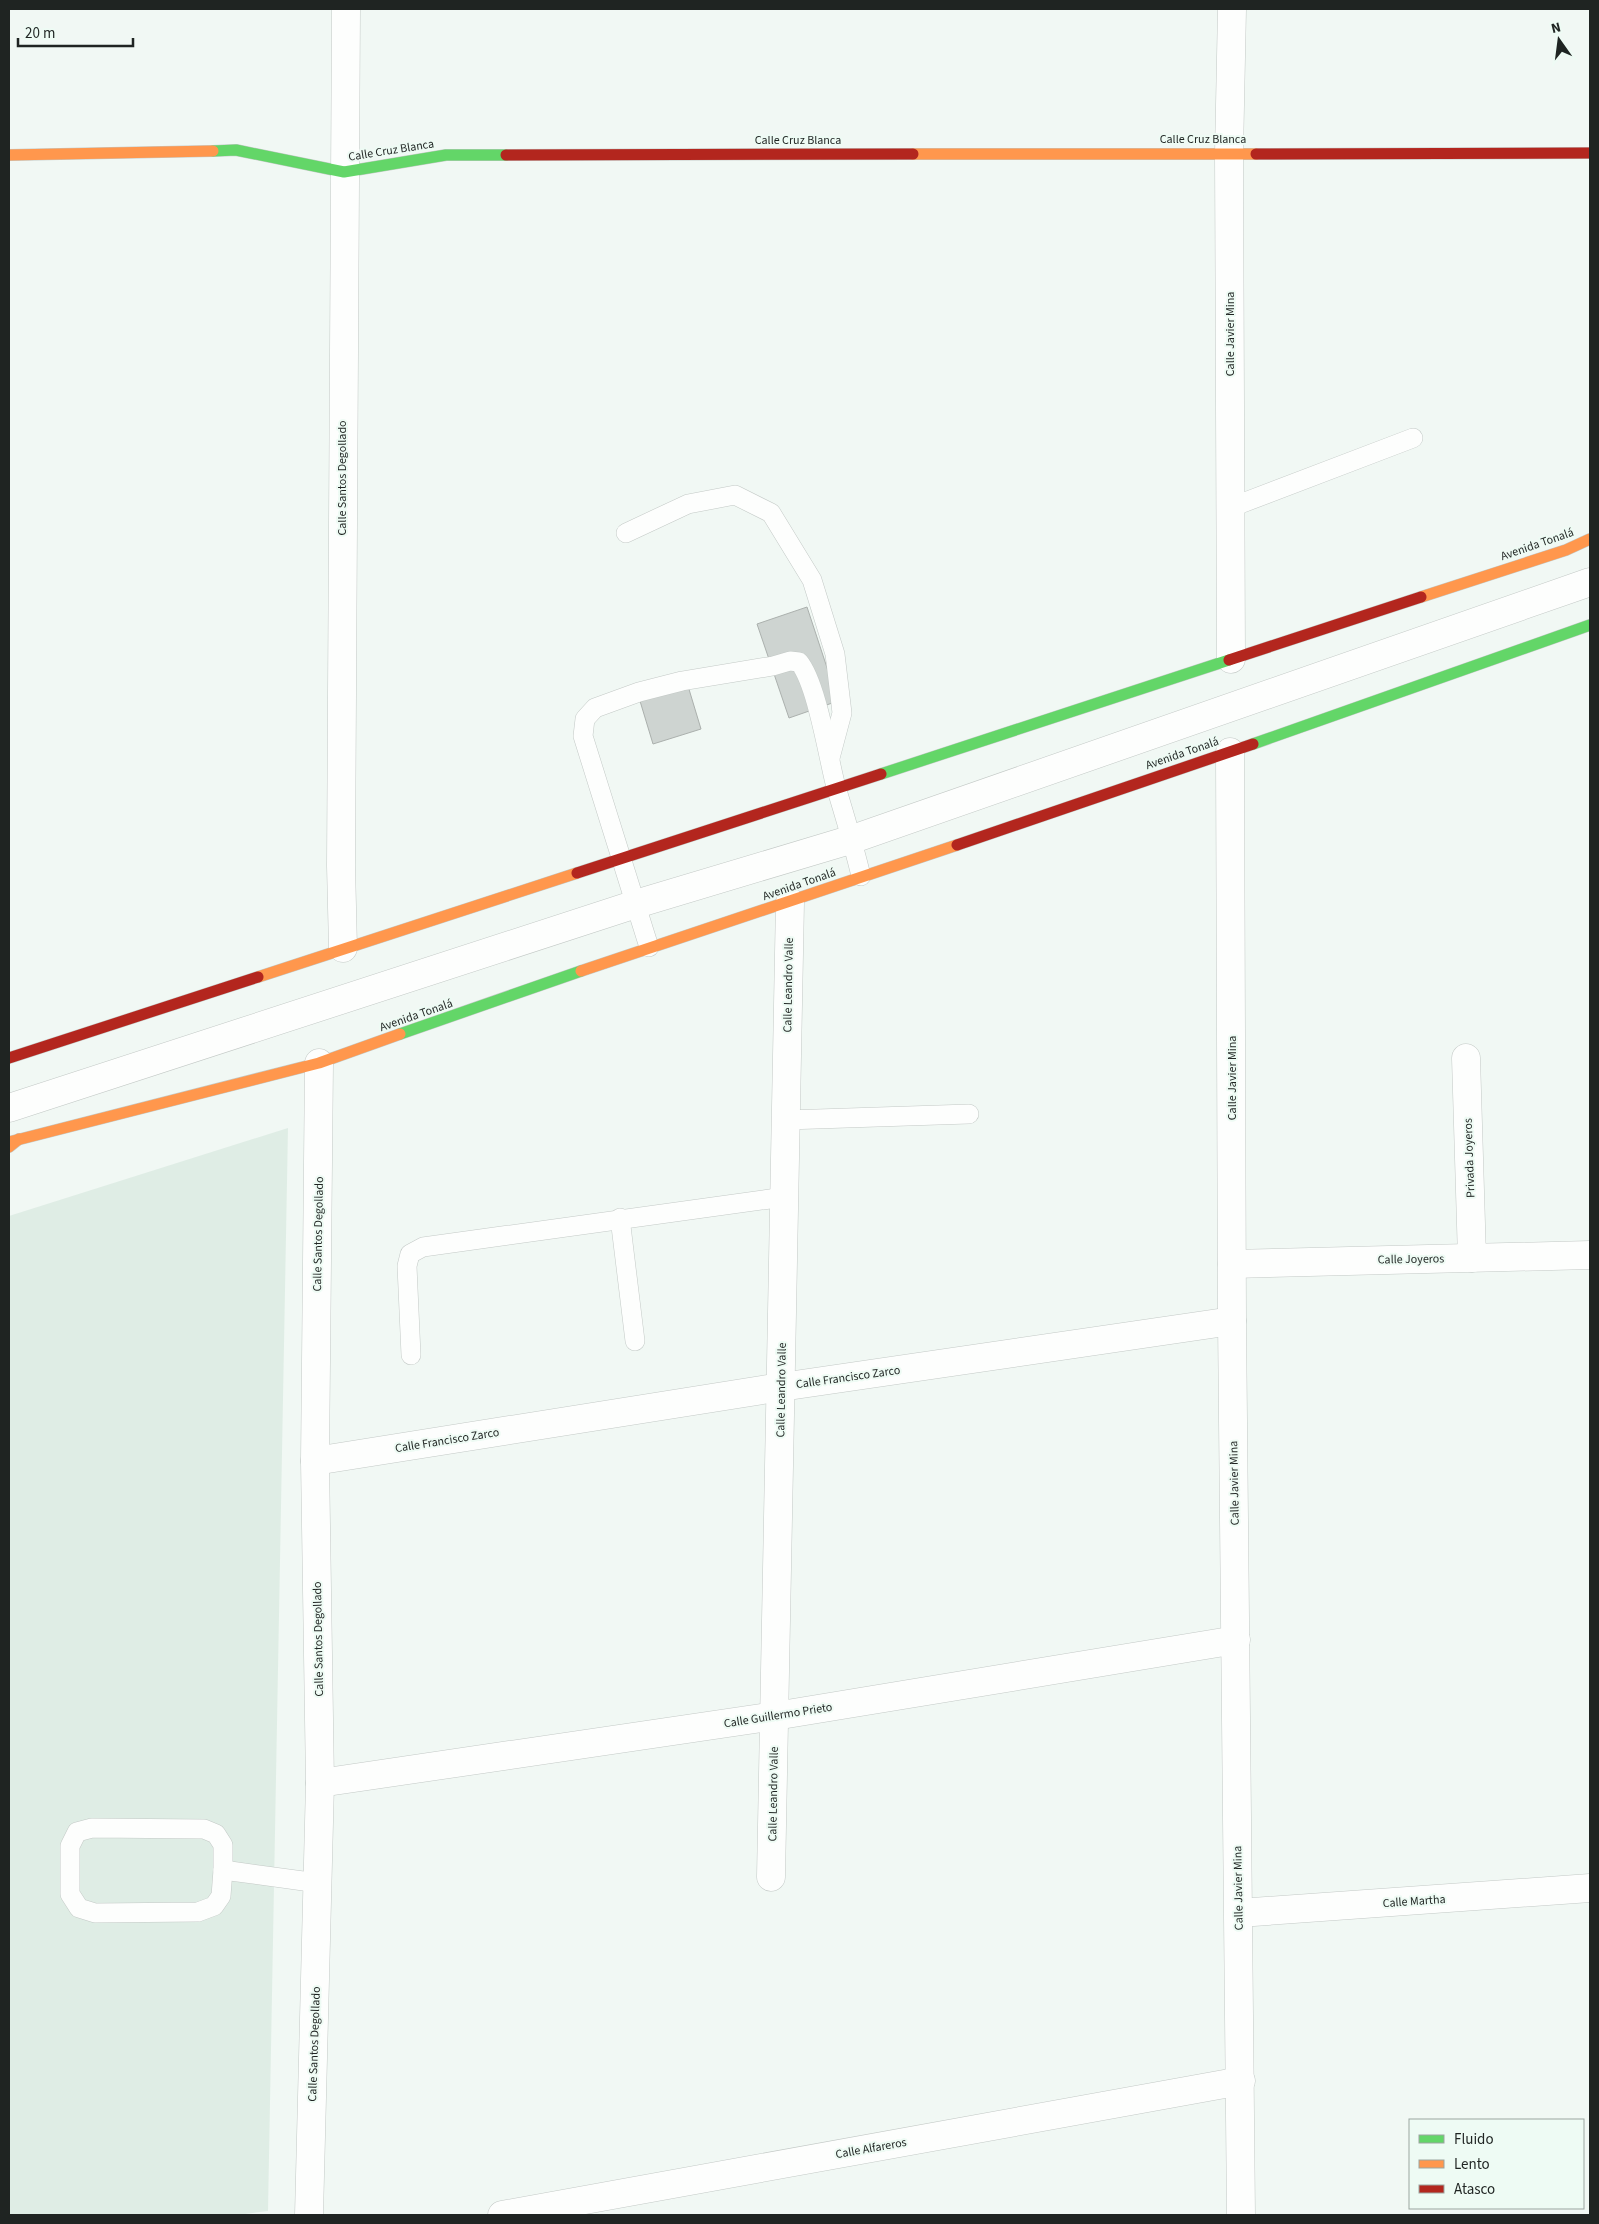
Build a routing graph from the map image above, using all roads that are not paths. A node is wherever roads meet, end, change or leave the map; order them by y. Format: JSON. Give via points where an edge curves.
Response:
{"nodes":[{"id":1,"x":346,"y":9,"type":"edge"},
{"id":2,"x":1232,"y":9,"type":"edge"},
{"id":3,"x":1229,"y":153,"type":"junction"},
{"id":4,"x":1590,"y":153,"type":"edge"},
{"id":5,"x":9,"y":155,"type":"edge"},
{"id":6,"x":344,"y":172,"type":"junction"},
{"id":7,"x":1413,"y":438,"type":"dead end"},
{"id":8,"x":1232,"y":507,"type":"junction"},
{"id":9,"x":626,"y":533,"type":"dead end"},
{"id":10,"x":1590,"y":540,"type":"edge"},
{"id":11,"x":1590,"y":582,"type":"edge"},
{"id":12,"x":1590,"y":626,"type":"edge"},
{"id":13,"x":1231,"y":659,"type":"junction"},
{"id":14,"x":1230,"y":752,"type":"junction"},
{"id":15,"x":830,"y":761,"type":"junction"},
{"id":16,"x":836,"y":788,"type":"junction"},
{"id":17,"x":853,"y":838,"type":"junction"},
{"id":18,"x":622,"y":857,"type":"junction"},
{"id":19,"x":862,"y":876,"type":"junction"},
{"id":20,"x":790,"y":902,"type":"junction"},
{"id":21,"x":636,"y":904,"type":"junction"},
{"id":22,"x":343,"y":948,"type":"junction"},
{"id":23,"x":649,"y":948,"type":"junction"},
{"id":24,"x":9,"y":1058,"type":"edge"},
{"id":25,"x":1466,"y":1058,"type":"dead end"},
{"id":26,"x":319,"y":1063,"type":"junction"},
{"id":27,"x":9,"y":1108,"type":"edge"},
{"id":28,"x":969,"y":1114,"type":"dead end"},
{"id":29,"x":786,"y":1120,"type":"junction"},
{"id":30,"x":14,"y":1141,"type":"edge"},
{"id":31,"x":9,"y":1147,"type":"edge"},
{"id":32,"x":784,"y":1197,"type":"junction"},
{"id":33,"x":620,"y":1218,"type":"junction"},
{"id":34,"x":1590,"y":1255,"type":"edge"},
{"id":35,"x":1472,"y":1258,"type":"junction"},
{"id":36,"x":1232,"y":1264,"type":"junction"},
{"id":37,"x":1232,"y":1321,"type":"junction"},
{"id":38,"x":635,"y":1341,"type":"dead end"},
{"id":39,"x":411,"y":1355,"type":"dead end"},
{"id":40,"x":780,"y":1387,"type":"junction"},
{"id":41,"x":315,"y":1461,"type":"junction"},
{"id":42,"x":1236,"y":1640,"type":"junction"},
{"id":43,"x":775,"y":1716,"type":"junction"},
{"id":44,"x":320,"y":1783,"type":"junction"},
{"id":45,"x":222,"y":1870,"type":"junction"},
{"id":46,"x":771,"y":1877,"type":"dead end"},
{"id":47,"x":318,"y":1882,"type":"junction"},
{"id":48,"x":1590,"y":1888,"type":"edge"},
{"id":49,"x":1239,"y":1913,"type":"junction"},
{"id":50,"x":1241,"y":2081,"type":"junction"},
{"id":51,"x":309,"y":2215,"type":"edge"},
{"id":52,"x":502,"y":2215,"type":"edge"},
{"id":53,"x":1241,"y":2215,"type":"edge"}],
"edges":[{"from":1,"to":6,"type":"street","name":"Calle Santos Degollado"},
{"from":2,"to":3,"type":"street","name":"Calle Javier Mina"},
{"from":3,"to":4,"type":"street","name":"Calle Cruz Blanca"},
{"from":3,"to":6,"type":"street","name":"Calle Cruz Blanca","via":[[446,155]]},
{"from":3,"to":8,"type":"street","name":"Calle Javier Mina"},
{"from":5,"to":6,"type":"street","name":"Calle Cruz Blanca","via":[[236,150]]},
{"from":6,"to":22,"type":"street","name":"Calle Santos Degollado"},
{"from":7,"to":8,"type":"lane"},
{"from":8,"to":13,"type":"street","name":"Calle Javier Mina"},
{"from":9,"to":15,"type":"lane","via":[[688,504],[734,495],[771,513],[812,580],[836,654],[842,713]]},
{"from":10,"to":13,"type":"street","name":"Avenida Tonalá"},
{"from":11,"to":17,"type":"street"},
{"from":12,"to":14,"type":"street","name":"Avenida Tonalá"},
{"from":13,"to":16,"type":"street","name":"Avenida Tonalá"},
{"from":14,"to":19,"type":"street","name":"Avenida Tonalá"},
{"from":14,"to":36,"type":"street","name":"Calle Javier Mina"},
{"from":15,"to":16,"type":"lane"},
{"from":15,"to":18,"type":"lane","via":[[805,668],[799,662],[682,681],[595,708],[585,719],[583,736]]},
{"from":16,"to":17,"type":"lane"},
{"from":16,"to":18,"type":"street","name":"Avenida Tonalá"},
{"from":17,"to":19,"type":"lane"},
{"from":17,"to":21,"type":"street"},
{"from":18,"to":21,"type":"lane"},
{"from":18,"to":22,"type":"street","name":"Avenida Tonalá"},
{"from":19,"to":20,"type":"street","name":"Avenida Tonalá"},
{"from":20,"to":23,"type":"street","name":"Avenida Tonalá"},
{"from":20,"to":29,"type":"street","name":"Calle Leandro Valle"},
{"from":21,"to":23,"type":"lane"},
{"from":21,"to":27,"type":"street"},
{"from":22,"to":24,"type":"street","name":"Avenida Tonalá"},
{"from":23,"to":26,"type":"street","name":"Avenida Tonalá"},
{"from":25,"to":35,"type":"street","name":"Privada Joyeros"},
{"from":26,"to":30,"type":"street","name":"Avenida Tonalá"},
{"from":26,"to":41,"type":"street","name":"Calle Santos Degollado"},
{"from":28,"to":29,"type":"lane"},
{"from":29,"to":32,"type":"street","name":"Calle Leandro Valle"},
{"from":30,"to":31,"type":"street"},
{"from":32,"to":33,"type":"lane"},
{"from":32,"to":40,"type":"street","name":"Calle Leandro Valle"},
{"from":33,"to":38,"type":"lane"},
{"from":33,"to":39,"type":"lane","via":[[423,1247],[410,1254]]},
{"from":34,"to":35,"type":"street","name":"Calle Joyeros"},
{"from":35,"to":36,"type":"street","name":"Calle Joyeros"},
{"from":36,"to":37,"type":"street","name":"Calle Javier Mina"},
{"from":37,"to":40,"type":"street","name":"Calle Francisco Zarco"},
{"from":37,"to":42,"type":"street","name":"Calle Javier Mina"},
{"from":40,"to":41,"type":"street","name":"Calle Francisco Zarco"},
{"from":40,"to":43,"type":"street","name":"Calle Leandro Valle"},
{"from":41,"to":44,"type":"street","name":"Calle Santos Degollado"},
{"from":42,"to":43,"type":"street","name":"Calle Guillermo Prieto"},
{"from":42,"to":49,"type":"street","name":"Calle Javier Mina"},
{"from":43,"to":44,"type":"street","name":"Calle Guillermo Prieto"},
{"from":43,"to":46,"type":"street","name":"Calle Leandro Valle"},
{"from":44,"to":47,"type":"street","name":"Calle Santos Degollado"},
{"from":45,"to":45,"type":"lane","via":[[223,1845],[216,1834],[204,1829],[92,1828],[77,1832],[70,1846],[70,1894],[79,1908],[95,1913],[198,1912],[214,1906],[221,1896]]},
{"from":45,"to":47,"type":"lane"},
{"from":47,"to":51,"type":"street","name":"Calle Santos Degollado"},
{"from":48,"to":49,"type":"street","name":"Calle Martha"},
{"from":49,"to":50,"type":"street","name":"Calle Javier Mina"},
{"from":50,"to":52,"type":"street","name":"Calle Alfareros"},
{"from":50,"to":53,"type":"street","name":"Calle Javier Mina"}]}
